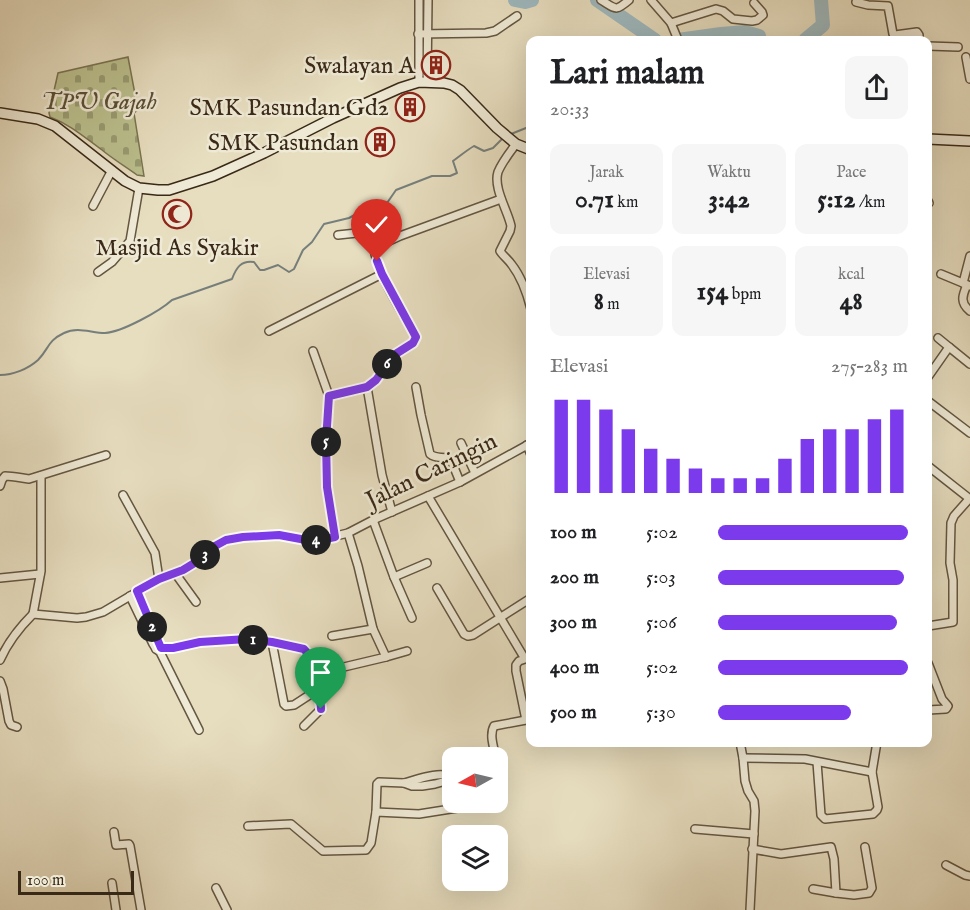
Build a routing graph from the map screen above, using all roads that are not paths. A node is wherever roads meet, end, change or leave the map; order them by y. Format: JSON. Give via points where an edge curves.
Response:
{"nodes":[{"id":1,"x":419,"y":0,"type":"edge"},
{"id":2,"x":428,"y":0,"type":"edge"},
{"id":3,"x":602,"y":0,"type":"edge"},
{"id":4,"x":629,"y":0,"type":"edge"},
{"id":5,"x":651,"y":0,"type":"edge"},
{"id":6,"x":856,"y":2,"type":"dead end"},
{"id":7,"x":754,"y":3,"type":"dead end"},
{"id":8,"x":517,"y":16,"type":"dead end"},
{"id":9,"x":671,"y":23,"type":"junction"},
{"id":10,"x":418,"y":34,"type":"junction"},
{"id":11,"x":427,"y":34,"type":"junction"},
{"id":12,"x":676,"y":36,"type":"edge"},
{"id":13,"x":919,"y":36,"type":"edge"},
{"id":14,"x":932,"y":46,"type":"edge"},
{"id":15,"x":958,"y":47,"type":"dead end"},
{"id":16,"x":966,"y":57,"type":"dead end"},
{"id":17,"x":970,"y":79,"type":"edge"},
{"id":18,"x":423,"y":82,"type":"junction"},
{"id":19,"x":0,"y":113,"type":"edge"},
{"id":20,"x":932,"y":139,"type":"edge"},
{"id":21,"x":970,"y":141,"type":"edge"},
{"id":22,"x":514,"y":142,"type":"junction"},
{"id":23,"x":526,"y":148,"type":"edge"},
{"id":24,"x":112,"y":170,"type":"junction"},
{"id":25,"x":139,"y":188,"type":"junction"},
{"id":26,"x":501,"y":199,"type":"junction"},
{"id":27,"x":93,"y":206,"type":"dead end"},
{"id":28,"x":338,"y":235,"type":"dead end"},
{"id":29,"x":374,"y":248,"type":"junction"},
{"id":30,"x":970,"y":256,"type":"edge"},
{"id":31,"x":98,"y":272,"type":"dead end"},
{"id":32,"x":382,"y":274,"type":"junction"},
{"id":33,"x":940,"y":274,"type":"dead end"},
{"id":34,"x":966,"y":284,"type":"edge"},
{"id":35,"x":526,"y":292,"type":"edge"},
{"id":36,"x":970,"y":311,"type":"edge"},
{"id":37,"x":269,"y":331,"type":"dead end"},
{"id":38,"x":938,"y":338,"type":"dead end"},
{"id":39,"x":949,"y":347,"type":"junction"},
{"id":40,"x":313,"y":351,"type":"dead end"},
{"id":41,"x":970,"y":364,"type":"edge"},
{"id":42,"x":932,"y":371,"type":"edge"},
{"id":43,"x":367,"y":387,"type":"junction"},
{"id":44,"x":416,"y":387,"type":"dead end"},
{"id":45,"x":329,"y":396,"type":"junction"},
{"id":46,"x":932,"y":404,"type":"edge"},
{"id":47,"x":970,"y":433,"type":"edge"},
{"id":48,"x":461,"y":443,"type":"dead end"},
{"id":49,"x":526,"y":446,"type":"edge"},
{"id":50,"x":106,"y":455,"type":"dead end"},
{"id":51,"x":932,"y":469,"type":"edge"},
{"id":52,"x":475,"y":473,"type":"junction"},
{"id":53,"x":41,"y":476,"type":"junction"},
{"id":54,"x":459,"y":482,"type":"junction"},
{"id":55,"x":0,"y":486,"type":"edge"},
{"id":56,"x":123,"y":495,"type":"dead end"},
{"id":57,"x":428,"y":496,"type":"junction"},
{"id":58,"x":970,"y":499,"type":"edge"},
{"id":59,"x":392,"y":512,"type":"junction"},
{"id":60,"x":373,"y":520,"type":"junction"},
{"id":61,"x":348,"y":533,"type":"junction"},
{"id":62,"x":335,"y":537,"type":"junction"},
{"id":63,"x":427,"y":563,"type":"dead end"},
{"id":64,"x":175,"y":573,"type":"junction"},
{"id":65,"x":40,"y":574,"type":"junction"},
{"id":66,"x":394,"y":577,"type":"junction"},
{"id":67,"x":0,"y":578,"type":"edge"},
{"id":68,"x":159,"y":579,"type":"junction"},
{"id":69,"x":437,"y":588,"type":"dead end"},
{"id":70,"x":137,"y":591,"type":"junction"},
{"id":71,"x":130,"y":596,"type":"junction"},
{"id":72,"x":526,"y":601,"type":"edge"},
{"id":73,"x":196,"y":602,"type":"dead end"},
{"id":74,"x":33,"y":614,"type":"junction"},
{"id":75,"x":412,"y":618,"type":"dead end"},
{"id":76,"x":500,"y":618,"type":"junction"},
{"id":77,"x":932,"y":625,"type":"edge"},
{"id":78,"x":372,"y":629,"type":"junction"},
{"id":79,"x":332,"y":636,"type":"dead end"},
{"id":80,"x":272,"y":642,"type":"junction"},
{"id":81,"x":159,"y":650,"type":"junction"},
{"id":82,"x":407,"y":651,"type":"dead end"},
{"id":83,"x":386,"y":657,"type":"junction"},
{"id":84,"x":0,"y":660,"type":"edge"},
{"id":85,"x":327,"y":671,"type":"dead end"},
{"id":86,"x":932,"y":673,"type":"edge"},
{"id":87,"x":0,"y":681,"type":"edge"},
{"id":88,"x":317,"y":690,"type":"junction"},
{"id":89,"x":932,"y":710,"type":"edge"},
{"id":90,"x":304,"y":726,"type":"dead end"},
{"id":91,"x":17,"y":728,"type":"dead end"},
{"id":92,"x":199,"y":730,"type":"dead end"},
{"id":93,"x":494,"y":747,"type":"edge"},
{"id":94,"x":741,"y":747,"type":"edge"},
{"id":95,"x":876,"y":747,"type":"edge"},
{"id":96,"x":743,"y":758,"type":"junction"},
{"id":97,"x":817,"y":762,"type":"junction"},
{"id":98,"x":872,"y":772,"type":"junction"},
{"id":99,"x":442,"y":781,"type":"edge"},
{"id":100,"x":442,"y":810,"type":"edge"},
{"id":101,"x":376,"y":812,"type":"junction"},
{"id":102,"x":248,"y":826,"type":"dead end"},
{"id":103,"x":695,"y":829,"type":"dead end"},
{"id":104,"x":114,"y":832,"type":"dead end"},
{"id":105,"x":754,"y":834,"type":"junction"},
{"id":106,"x":865,"y":847,"type":"dead end"},
{"id":107,"x":752,"y":849,"type":"junction"},
{"id":108,"x":946,"y":865,"type":"dead end"},
{"id":109,"x":970,"y":876,"type":"edge"},
{"id":110,"x":112,"y":883,"type":"dead end"},
{"id":111,"x":216,"y":888,"type":"dead end"},
{"id":112,"x":813,"y":889,"type":"dead end"},
{"id":113,"x":836,"y":893,"type":"junction"},
{"id":114,"x":116,"y":910,"type":"edge"},
{"id":115,"x":141,"y":910,"type":"edge"},
{"id":116,"x":227,"y":910,"type":"edge"},
{"id":117,"x":750,"y":910,"type":"edge"}],
"edges":[{"from":1,"to":10,"type":"street"},
{"from":2,"to":11,"type":"street"},
{"from":3,"to":4,"type":"street","via":[[620,8]]},
{"from":5,"to":9,"type":"street"},
{"from":6,"to":13,"type":"street","via":[[888,6],[893,34]]},
{"from":7,"to":9,"type":"street","via":[[763,15],[757,20],[733,19],[716,9]]},
{"from":8,"to":11,"type":"street","via":[[486,33]]},
{"from":9,"to":12,"type":"street"},
{"from":10,"to":11,"type":"street"},
{"from":10,"to":18,"type":"street"},
{"from":11,"to":18,"type":"street"},
{"from":14,"to":15,"type":"street"},
{"from":16,"to":17,"type":"street"},
{"from":18,"to":22,"type":"main road","via":[[452,85],[460,90]]},
{"from":18,"to":25,"type":"main road","via":[[400,88],[213,176],[169,190]]},
{"from":19,"to":24,"type":"main road","via":[[55,126]]},
{"from":20,"to":21,"type":"main road"},
{"from":22,"to":23,"type":"main road"},
{"from":22,"to":26,"type":"street","via":[[497,174]]},
{"from":24,"to":25,"type":"main road"},
{"from":24,"to":27,"type":"street"},
{"from":25,"to":31,"type":"street","via":[[130,241]]},
{"from":26,"to":29,"type":"street"},
{"from":26,"to":35,"type":"street","via":[[511,226],[500,251],[514,267]]},
{"from":28,"to":29,"type":"street","via":[[366,232]]},
{"from":29,"to":32,"type":"street"},
{"from":30,"to":34,"type":"street"},
{"from":32,"to":37,"type":"street"},
{"from":32,"to":43,"type":"street","via":[[416,337],[394,355]]},
{"from":33,"to":34,"type":"street"},
{"from":34,"to":36,"type":"street","via":[[962,300]]},
{"from":38,"to":39,"type":"street"},
{"from":39,"to":41,"type":"street"},
{"from":39,"to":42,"type":"street"},
{"from":40,"to":45,"type":"street"},
{"from":43,"to":45,"type":"street"},
{"from":43,"to":59,"type":"street"},
{"from":44,"to":54,"type":"street","via":[[430,454],[451,460]]},
{"from":45,"to":62,"type":"street","via":[[327,487]]},
{"from":46,"to":47,"type":"street"},
{"from":48,"to":52,"type":"street"},
{"from":49,"to":52,"type":"street","name":"Jalan Caringin"},
{"from":50,"to":53,"type":"street"},
{"from":51,"to":58,"type":"street"},
{"from":52,"to":54,"type":"street","name":"Jalan Caringin"},
{"from":53,"to":55,"type":"street","via":[[5,476]]},
{"from":53,"to":65,"type":"street"},
{"from":54,"to":57,"type":"street","name":"Jalan Caringin"},
{"from":56,"to":68,"type":"street","via":[[155,553]]},
{"from":57,"to":59,"type":"street","name":"Jalan Caringin"},
{"from":57,"to":76,"type":"street"},
{"from":58,"to":77,"type":"street","via":[[951,523],[953,622]]},
{"from":59,"to":60,"type":"street","name":"Jalan Caringin"},
{"from":60,"to":61,"type":"street","name":"Jalan Caringin"},
{"from":60,"to":66,"type":"street"},
{"from":61,"to":62,"type":"street","name":"Jalan Caringin"},
{"from":61,"to":78,"type":"street"},
{"from":62,"to":64,"type":"street","name":"Jalan Caringin","via":[[306,540],[279,535],[226,540]]},
{"from":63,"to":66,"type":"street"},
{"from":64,"to":68,"type":"street","name":"Jalan Caringin"},
{"from":64,"to":73,"type":"street"},
{"from":65,"to":67,"type":"street"},
{"from":65,"to":74,"type":"street"},
{"from":66,"to":75,"type":"street"},
{"from":68,"to":70,"type":"street","name":"Jalan Caringin"},
{"from":69,"to":76,"type":"street","via":[[468,636]]},
{"from":70,"to":71,"type":"street","name":"Jalan Caringin"},
{"from":70,"to":81,"type":"street"},
{"from":71,"to":74,"type":"street","name":"Jalan Caringin","via":[[86,617]]},
{"from":71,"to":81,"type":"street"},
{"from":72,"to":76,"type":"street"},
{"from":74,"to":84,"type":"street","via":[[14,635]]},
{"from":76,"to":93,"type":"street","via":[[525,659],[516,665],[516,671],[526,720],[494,726]]},
{"from":78,"to":79,"type":"street"},
{"from":78,"to":83,"type":"street"},
{"from":80,"to":81,"type":"street","via":[[200,642]]},
{"from":80,"to":88,"type":"street","via":[[304,649],[310,656]]},
{"from":80,"to":88,"type":"street","via":[[284,704],[294,705]]},
{"from":81,"to":92,"type":"street"},
{"from":82,"to":83,"type":"street"},
{"from":83,"to":85,"type":"street"},
{"from":86,"to":89,"type":"street","via":[[948,706]]},
{"from":87,"to":91,"type":"street","via":[[9,721]]},
{"from":88,"to":90,"type":"street","via":[[321,709]]},
{"from":94,"to":96,"type":"street"},
{"from":95,"to":98,"type":"street"},
{"from":96,"to":97,"type":"street"},
{"from":96,"to":105,"type":"street","via":[[745,781],[754,801]]},
{"from":97,"to":98,"type":"street"},
{"from":97,"to":98,"type":"street","via":[[821,815],[825,819],[876,812]]},
{"from":99,"to":101,"type":"street","via":[[422,786],[381,782],[377,784]]},
{"from":100,"to":101,"type":"street","via":[[419,814]]},
{"from":101,"to":102,"type":"street","via":[[371,843],[366,850],[323,851],[291,824]]},
{"from":103,"to":105,"type":"street"},
{"from":104,"to":115,"type":"street","via":[[116,844],[130,846]]},
{"from":105,"to":107,"type":"street"},
{"from":106,"to":113,"type":"street","via":[[871,892]]},
{"from":107,"to":113,"type":"street","via":[[781,854],[831,848]]},
{"from":107,"to":117,"type":"street"},
{"from":108,"to":109,"type":"street"},
{"from":110,"to":114,"type":"street"},
{"from":111,"to":116,"type":"street"},
{"from":112,"to":113,"type":"street"}]}
